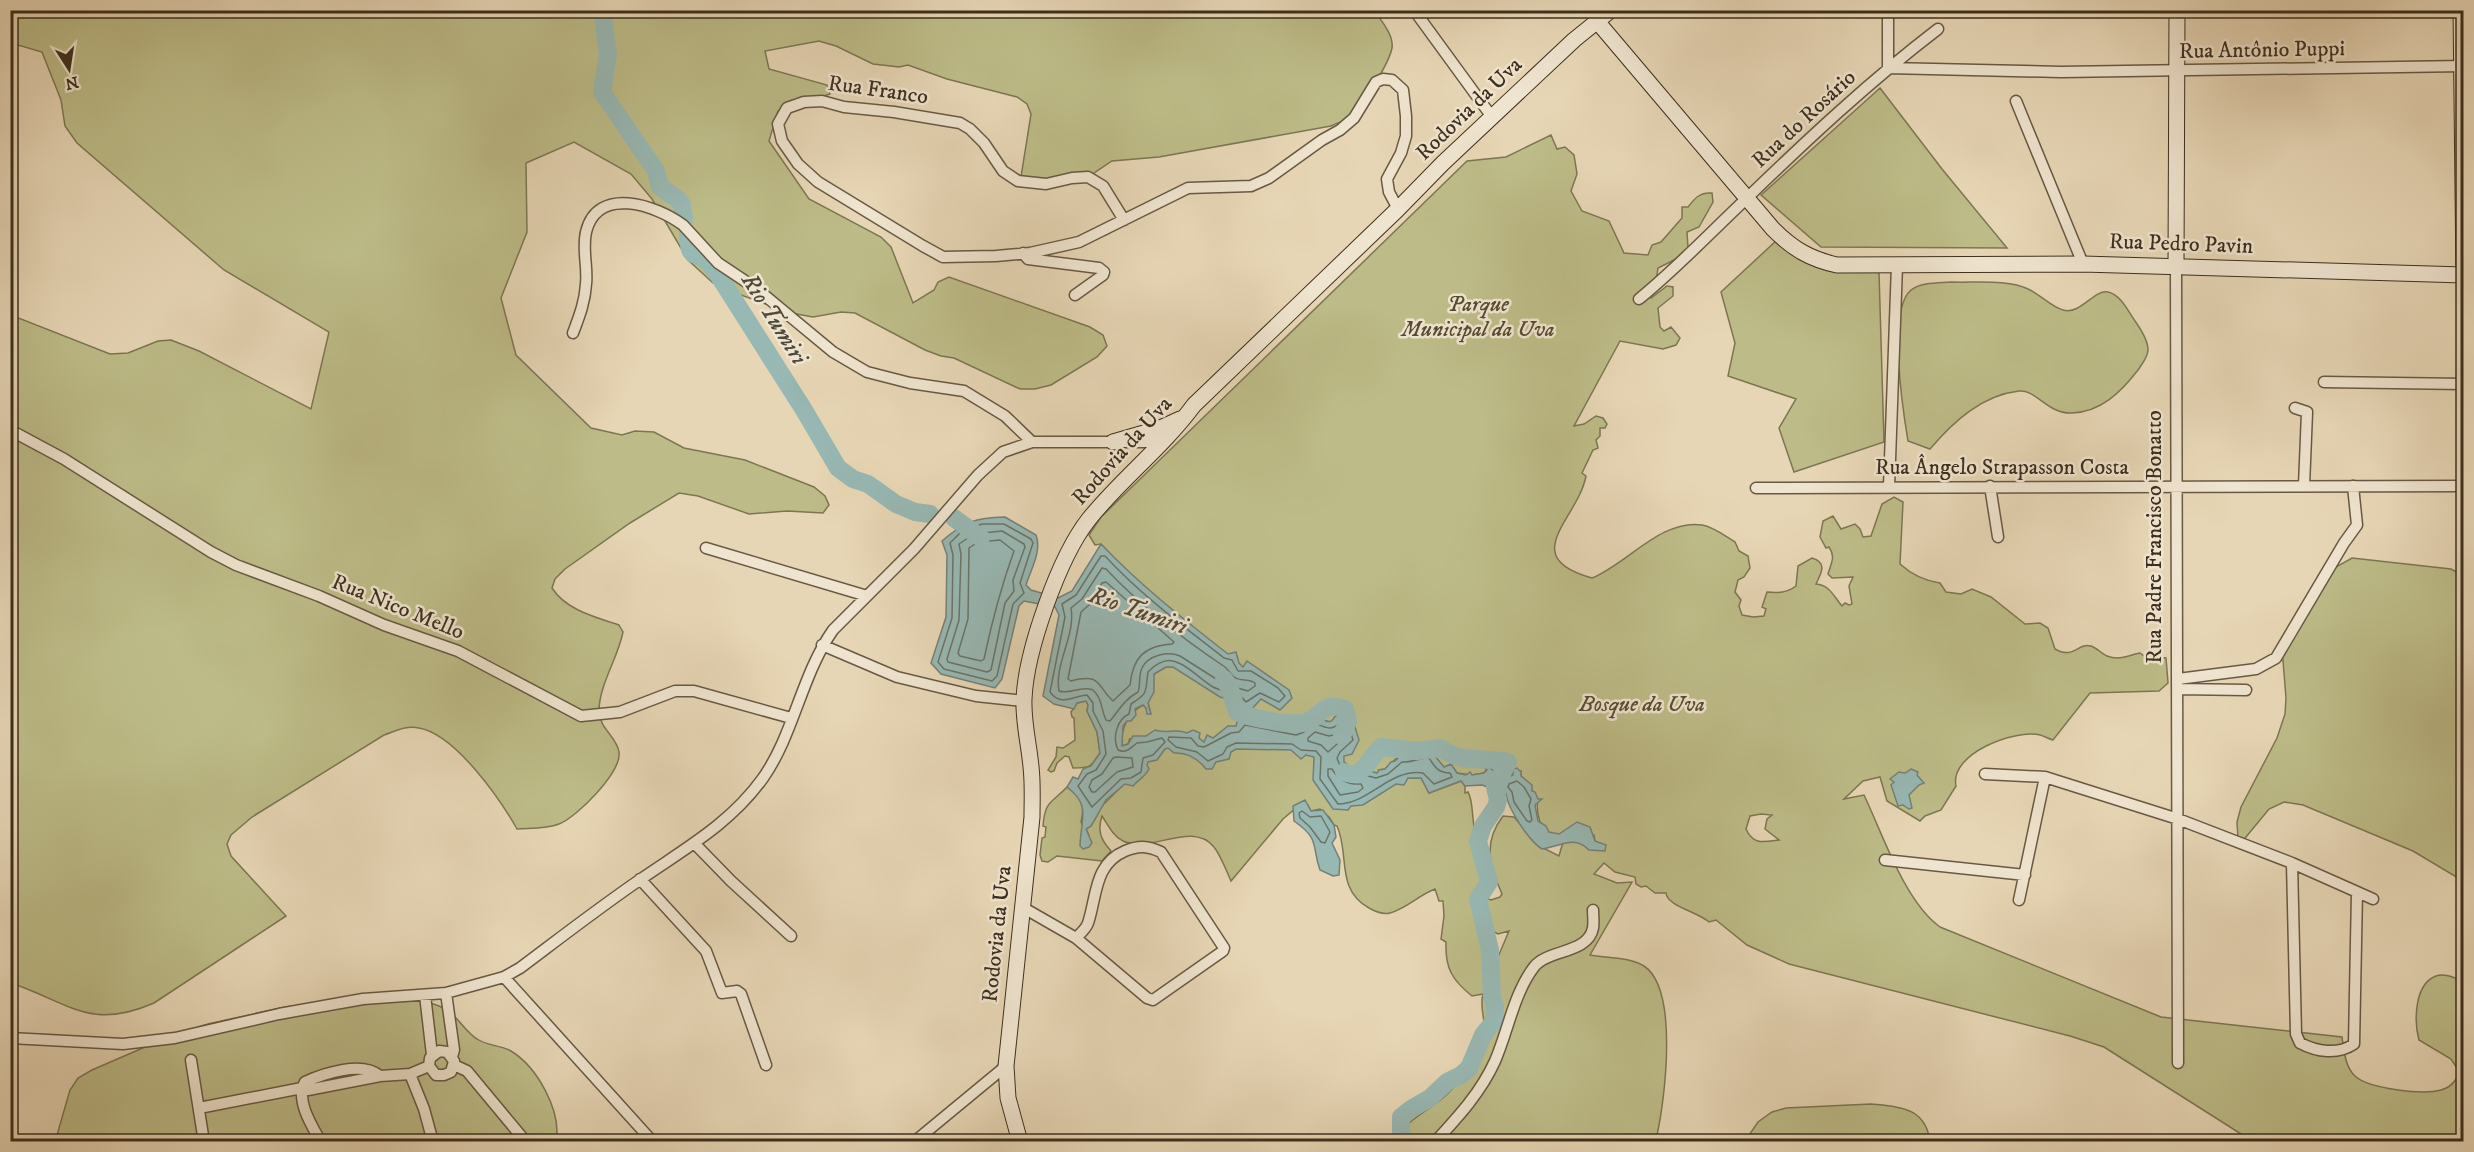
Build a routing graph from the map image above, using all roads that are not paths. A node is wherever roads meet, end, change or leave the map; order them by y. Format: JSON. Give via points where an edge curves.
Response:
{"nodes":[{"id":1,"x":1414,"y":10,"type":"edge"},
{"id":2,"x":1611,"y":10,"type":"edge"},
{"id":3,"x":1888,"y":10,"type":"edge"},
{"id":4,"x":2177,"y":10,"type":"edge"},
{"id":5,"x":2461,"y":10,"type":"edge"},
{"id":6,"x":1599,"y":15,"type":"edge"},
{"id":7,"x":1938,"y":29,"type":"dead end"},
{"id":8,"x":2462,"y":66,"type":"edge"},
{"id":9,"x":1888,"y":68,"type":"junction"},
{"id":10,"x":2177,"y":72,"type":"junction"},
{"id":11,"x":2016,"y":100,"type":"dead end"},
{"id":12,"x":1492,"y":117,"type":"junction"},
{"id":13,"x":1746,"y":199,"type":"junction"},
{"id":14,"x":1398,"y":209,"type":"junction"},
{"id":15,"x":1124,"y":220,"type":"junction"},
{"id":16,"x":1023,"y":253,"type":"junction"},
{"id":17,"x":2083,"y":264,"type":"junction"},
{"id":18,"x":1897,"y":265,"type":"junction"},
{"id":19,"x":2176,"y":266,"type":"junction"},
{"id":20,"x":2463,"y":276,"type":"edge"},
{"id":21,"x":1075,"y":295,"type":"dead end"},
{"id":22,"x":1639,"y":299,"type":"dead end"},
{"id":23,"x":573,"y":333,"type":"dead end"},
{"id":24,"x":2324,"y":382,"type":"dead end"},
{"id":25,"x":2463,"y":384,"type":"edge"},
{"id":26,"x":2295,"y":408,"type":"dead end"},
{"id":27,"x":1185,"y":417,"type":"junction"},
{"id":28,"x":10,"y":430,"type":"edge"},
{"id":29,"x":1032,"y":442,"type":"junction"},
{"id":30,"x":1113,"y":442,"type":"junction"},
{"id":31,"x":1162,"y":442,"type":"junction"},
{"id":32,"x":2175,"y":485,"type":"junction"},
{"id":33,"x":1990,"y":486,"type":"junction"},
{"id":34,"x":2304,"y":486,"type":"junction"},
{"id":35,"x":2353,"y":486,"type":"junction"},
{"id":36,"x":2463,"y":486,"type":"edge"},
{"id":37,"x":1889,"y":487,"type":"junction"},
{"id":38,"x":1756,"y":488,"type":"dead end"},
{"id":39,"x":1998,"y":537,"type":"dead end"},
{"id":40,"x":706,"y":548,"type":"dead end"},
{"id":41,"x":867,"y":596,"type":"junction"},
{"id":42,"x":822,"y":645,"type":"junction"},
{"id":43,"x":2178,"y":684,"type":"junction"},
{"id":44,"x":2246,"y":690,"type":"dead end"},
{"id":45,"x":1024,"y":701,"type":"junction"},
{"id":46,"x":791,"y":718,"type":"junction"},
{"id":47,"x":1985,"y":774,"type":"dead end"},
{"id":48,"x":2045,"y":777,"type":"junction"},
{"id":49,"x":2178,"y":819,"type":"junction"},
{"id":50,"x":695,"y":844,"type":"junction"},
{"id":51,"x":1885,"y":860,"type":"dead end"},
{"id":52,"x":2292,"y":864,"type":"junction"},
{"id":53,"x":2025,"y":875,"type":"junction"},
{"id":54,"x":640,"y":879,"type":"junction"},
{"id":55,"x":2357,"y":892,"type":"junction"},
{"id":56,"x":2373,"y":899,"type":"dead end"},
{"id":57,"x":2019,"y":900,"type":"dead end"},
{"id":58,"x":1022,"y":907,"type":"junction"},
{"id":59,"x":1593,"y":910,"type":"dead end"},
{"id":60,"x":791,"y":936,"type":"dead end"},
{"id":61,"x":1076,"y":938,"type":"junction"},
{"id":62,"x":504,"y":977,"type":"junction"},
{"id":63,"x":446,"y":993,"type":"junction"},
{"id":64,"x":425,"y":995,"type":"junction"},
{"id":65,"x":2287,"y":1003,"type":"dead end"},
{"id":66,"x":449,"y":1017,"type":"junction"},
{"id":67,"x":428,"y":1022,"type":"junction"},
{"id":68,"x":10,"y":1038,"type":"edge"},
{"id":69,"x":191,"y":1060,"type":"dead end"},
{"id":70,"x":431,"y":1060,"type":"junction"},
{"id":71,"x":453,"y":1061,"type":"junction"},
{"id":72,"x":2178,"y":1063,"type":"dead end"},
{"id":73,"x":766,"y":1065,"type":"dead end"},
{"id":74,"x":1006,"y":1066,"type":"junction"},
{"id":75,"x":410,"y":1074,"type":"junction"},
{"id":76,"x":302,"y":1088,"type":"junction"},
{"id":77,"x":199,"y":1108,"type":"junction"},
{"id":78,"x":312,"y":1136,"type":"edge"},
{"id":79,"x":204,"y":1142,"type":"edge"},
{"id":80,"x":321,"y":1142,"type":"edge"},
{"id":81,"x":433,"y":1142,"type":"edge"},
{"id":82,"x":525,"y":1142,"type":"edge"},
{"id":83,"x":653,"y":1142,"type":"edge"},
{"id":84,"x":914,"y":1142,"type":"edge"},
{"id":85,"x":1020,"y":1142,"type":"edge"},
{"id":86,"x":1436,"y":1142,"type":"edge"}],
"edges":[{"from":1,"to":12,"type":"street"},
{"from":2,"to":6,"type":"street","name":"Rodovia da Uva"},
{"from":3,"to":9,"type":"street"},
{"from":4,"to":10,"type":"street","name":"Rua Padre Francisco Bonatto"},
{"from":5,"to":8,"type":"street"},
{"from":6,"to":12,"type":"street","name":"Rodovia da Uva"},
{"from":6,"to":13,"type":"street","name":"Rua Pedro Pavin"},
{"from":7,"to":9,"type":"street","name":"Rua do Rosário"},
{"from":8,"to":10,"type":"street","name":"Rua Antônio Puppi"},
{"from":8,"to":20,"type":"street"},
{"from":9,"to":10,"type":"street","name":"Rua Antônio Puppi"},
{"from":9,"to":13,"type":"street","name":"Rua do Rosário"},
{"from":10,"to":19,"type":"street","name":"Rua Padre Francisco Bonatto"},
{"from":11,"to":17,"type":"street"},
{"from":12,"to":14,"type":"street","name":"Rodovia da Uva"},
{"from":13,"to":18,"type":"street","name":"Rua Pedro Pavin","via":[[1789,245],[1816,260],[1837,265]]},
{"from":13,"to":22,"type":"street","name":"Rua do Rosário"},
{"from":14,"to":15,"type":"street","name":"Rua Franco","via":[[1387,179],[1406,136],[1406,103],[1402,90],[1392,80],[1383,79],[1376,82],[1354,118],[1269,178],[1251,186],[1188,188]]},
{"from":14,"to":27,"type":"street","name":"Rodovia da Uva"},
{"from":15,"to":16,"type":"street","name":"Rua Franco","via":[[1079,243]]},
{"from":15,"to":16,"type":"street","name":"Rua Franco","via":[[1103,186],[1088,177],[1046,184],[1018,181],[1003,171],[984,143],[960,123],[822,101],[787,108],[778,124],[782,141],[798,164],[818,182],[943,257]]},
{"from":16,"to":21,"type":"street","via":[[1028,259],[1099,268],[1104,272]]},
{"from":17,"to":18,"type":"street","name":"Rua Pedro Pavin"},
{"from":17,"to":19,"type":"street","name":"Rua Pedro Pavin"},
{"from":18,"to":37,"type":"street"},
{"from":19,"to":20,"type":"street","name":"Rua Pedro Pavin"},
{"from":19,"to":32,"type":"street","name":"Rua Padre Francisco Bonatto"},
{"from":23,"to":29,"type":"street","via":[[587,282],[584,253],[590,221],[602,208],[615,202],[632,203],[683,225],[718,263],[757,289],[833,352],[867,372],[964,392],[1005,416]]},
{"from":24,"to":25,"type":"street"},
{"from":26,"to":34,"type":"street","via":[[2307,412]]},
{"from":27,"to":30,"type":"street"},
{"from":27,"to":31,"type":"street","name":"Rodovia da Uva"},
{"from":28,"to":46,"type":"street","name":"Rua Nico Mello","via":[[236,565],[458,651],[581,716],[620,712],[675,691],[694,691]]},
{"from":29,"to":30,"type":"street"},
{"from":29,"to":41,"type":"street","via":[[1003,453],[978,475]]},
{"from":30,"to":31,"type":"street"},
{"from":31,"to":45,"type":"street","name":"Rodovia da Uva","via":[[1119,483],[1087,522],[1053,587]]},
{"from":32,"to":33,"type":"street","name":"Rua Ângelo Strapasson Costa"},
{"from":32,"to":34,"type":"street","name":"Rua Ângelo Strapasson Costa"},
{"from":32,"to":43,"type":"street","name":"Rua Padre Francisco Bonatto"},
{"from":33,"to":37,"type":"street","name":"Rua Ângelo Strapasson Costa"},
{"from":33,"to":39,"type":"street"},
{"from":34,"to":35,"type":"street","name":"Rua Ângelo Strapasson Costa"},
{"from":35,"to":36,"type":"street","name":"Rua Ângelo Strapasson Costa"},
{"from":35,"to":43,"type":"street","via":[[2357,525],[2276,658],[2256,669]]},
{"from":37,"to":38,"type":"street","name":"Rua Ângelo Strapasson Costa"},
{"from":40,"to":41,"type":"street"},
{"from":41,"to":42,"type":"street"},
{"from":42,"to":45,"type":"street","via":[[897,677],[976,696]]},
{"from":42,"to":46,"type":"street"},
{"from":43,"to":44,"type":"street"},
{"from":43,"to":49,"type":"street","name":"Rua Padre Francisco Bonatto"},
{"from":45,"to":58,"type":"street","name":"Rodovia da Uva","via":[[1032,817]]},
{"from":46,"to":50,"type":"street","via":[[764,777],[732,815]]},
{"from":47,"to":48,"type":"street"},
{"from":48,"to":49,"type":"street"},
{"from":48,"to":53,"type":"street"},
{"from":49,"to":52,"type":"street"},
{"from":49,"to":72,"type":"street","name":"Rua Padre Francisco Bonatto"},
{"from":50,"to":54,"type":"street"},
{"from":50,"to":60,"type":"street"},
{"from":51,"to":53,"type":"street"},
{"from":52,"to":55,"type":"street"},
{"from":52,"to":55,"type":"street","via":[[2296,1034],[2300,1043],[2312,1049],[2344,1051],[2354,1044]]},
{"from":52,"to":65,"type":"street"},
{"from":53,"to":57,"type":"street"},
{"from":54,"to":62,"type":"street"},
{"from":54,"to":73,"type":"street","via":[[706,951],[722,993],[741,994]]},
{"from":55,"to":56,"type":"street"},
{"from":58,"to":61,"type":"street"},
{"from":58,"to":74,"type":"street","name":"Rodovia da Uva"},
{"from":59,"to":86,"type":"street","via":[[1593,929],[1587,939],[1535,966],[1495,1062],[1471,1103]]},
{"from":61,"to":61,"type":"street","via":[[1153,1000],[1224,948],[1161,852],[1148,846],[1117,854],[1101,871],[1087,926]]},
{"from":62,"to":63,"type":"street"},
{"from":62,"to":83,"type":"street"},
{"from":63,"to":64,"type":"street"},
{"from":63,"to":66,"type":"street"},
{"from":64,"to":67,"type":"street"},
{"from":64,"to":68,"type":"street","via":[[363,999],[175,1038],[123,1044]]},
{"from":66,"to":67,"type":"street"},
{"from":66,"to":71,"type":"street"},
{"from":67,"to":70,"type":"street"},
{"from":69,"to":77,"type":"street"},
{"from":70,"to":71,"type":"street","via":[[443,1051]]},
{"from":70,"to":71,"type":"street","via":[[433,1072],[440,1076],[451,1072]]},
{"from":70,"to":75,"type":"street"},
{"from":71,"to":82,"type":"street","via":[[467,1071]]},
{"from":74,"to":84,"type":"street"},
{"from":74,"to":85,"type":"street","name":"Rodovia da Uva","via":[[1008,1098]]},
{"from":75,"to":76,"type":"street","via":[[380,1076],[375,1071],[338,1071],[305,1082]]},
{"from":75,"to":81,"type":"street"},
{"from":76,"to":77,"type":"street"},
{"from":76,"to":78,"type":"street"},
{"from":77,"to":79,"type":"street"},
{"from":78,"to":80,"type":"street"}]}
